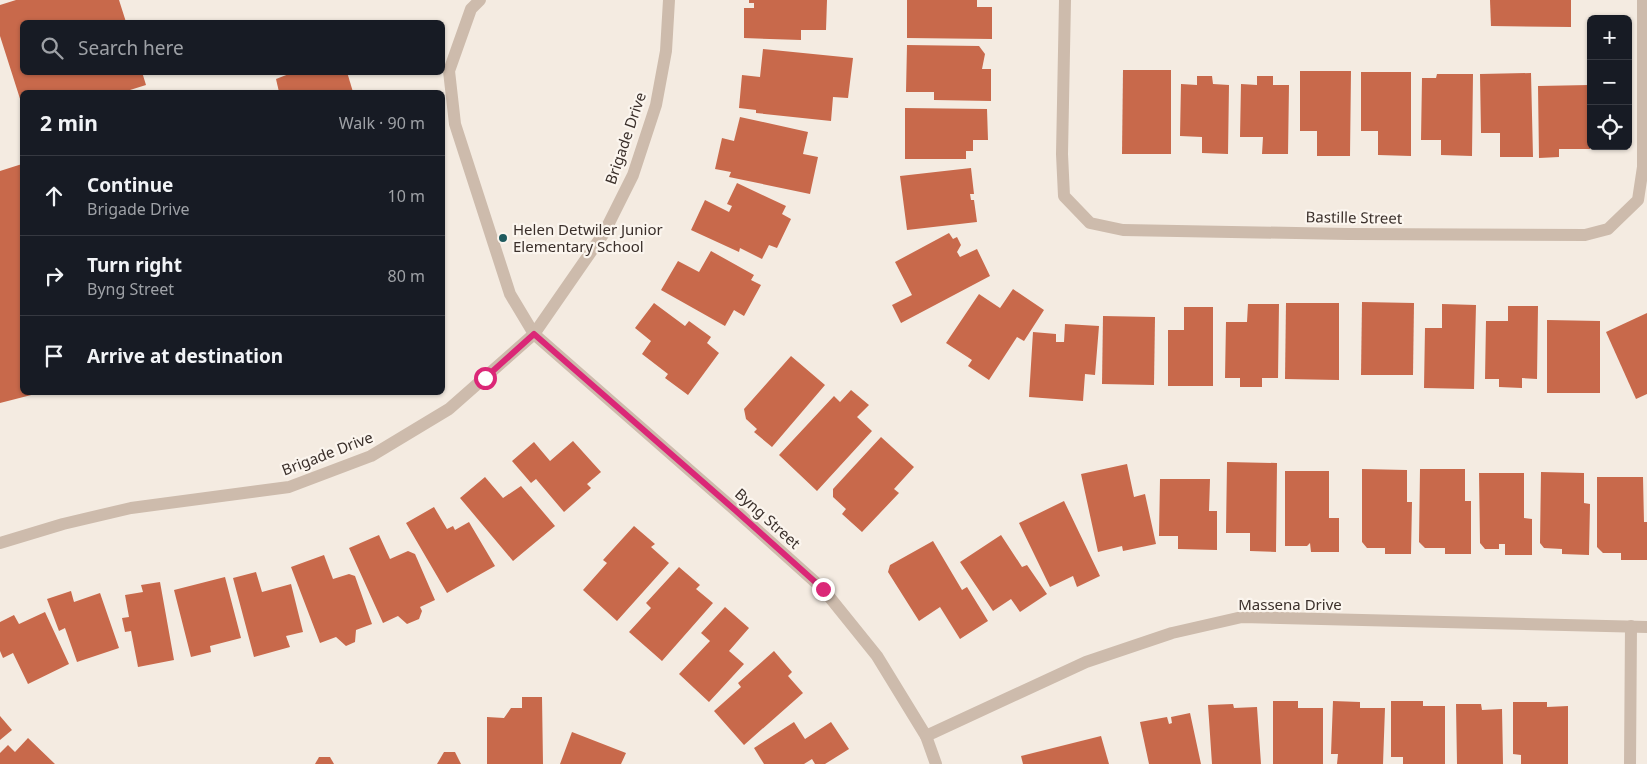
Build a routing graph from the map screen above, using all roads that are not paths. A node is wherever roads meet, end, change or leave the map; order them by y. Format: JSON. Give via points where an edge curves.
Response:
{"nodes":[{"id":1,"x":480,"y":0,"type":"edge"},
{"id":2,"x":668,"y":0,"type":"edge"},
{"id":3,"x":1065,"y":0,"type":"edge"},
{"id":4,"x":1643,"y":0,"type":"edge"},
{"id":5,"x":534,"y":334,"type":"junction"},
{"id":6,"x":0,"y":543,"type":"edge"},
{"id":7,"x":1632,"y":626,"type":"junction"},
{"id":8,"x":1647,"y":626,"type":"edge"},
{"id":9,"x":926,"y":736,"type":"junction"},
{"id":10,"x":936,"y":764,"type":"edge"},
{"id":11,"x":1630,"y":764,"type":"edge"}],
"edges":[{"from":1,"to":5,"type":"street","name":"Byng Street","via":[[471,9],[449,71],[454,124],[510,294]]},
{"from":2,"to":5,"type":"street","name":"Brigade Drive","via":[[666,51],[656,105],[633,175],[604,233]]},
{"from":3,"to":4,"type":"street","name":"Bastille Street","via":[[1064,196],[1090,223],[1123,230],[1585,235],[1608,229],[1638,200],[1643,167]]},
{"from":5,"to":6,"type":"street","name":"Brigade Drive","via":[[449,409],[371,456],[289,487],[131,508]]},
{"from":5,"to":9,"type":"street","name":"Byng Street","via":[[823,589],[877,656]]},
{"from":7,"to":8,"type":"street","name":"Massena Drive"},
{"from":7,"to":9,"type":"street","name":"Massena Drive","via":[[1242,617],[1172,633],[1086,662]]},
{"from":7,"to":11,"type":"street"},
{"from":9,"to":10,"type":"street","name":"Byng Street"}]}
